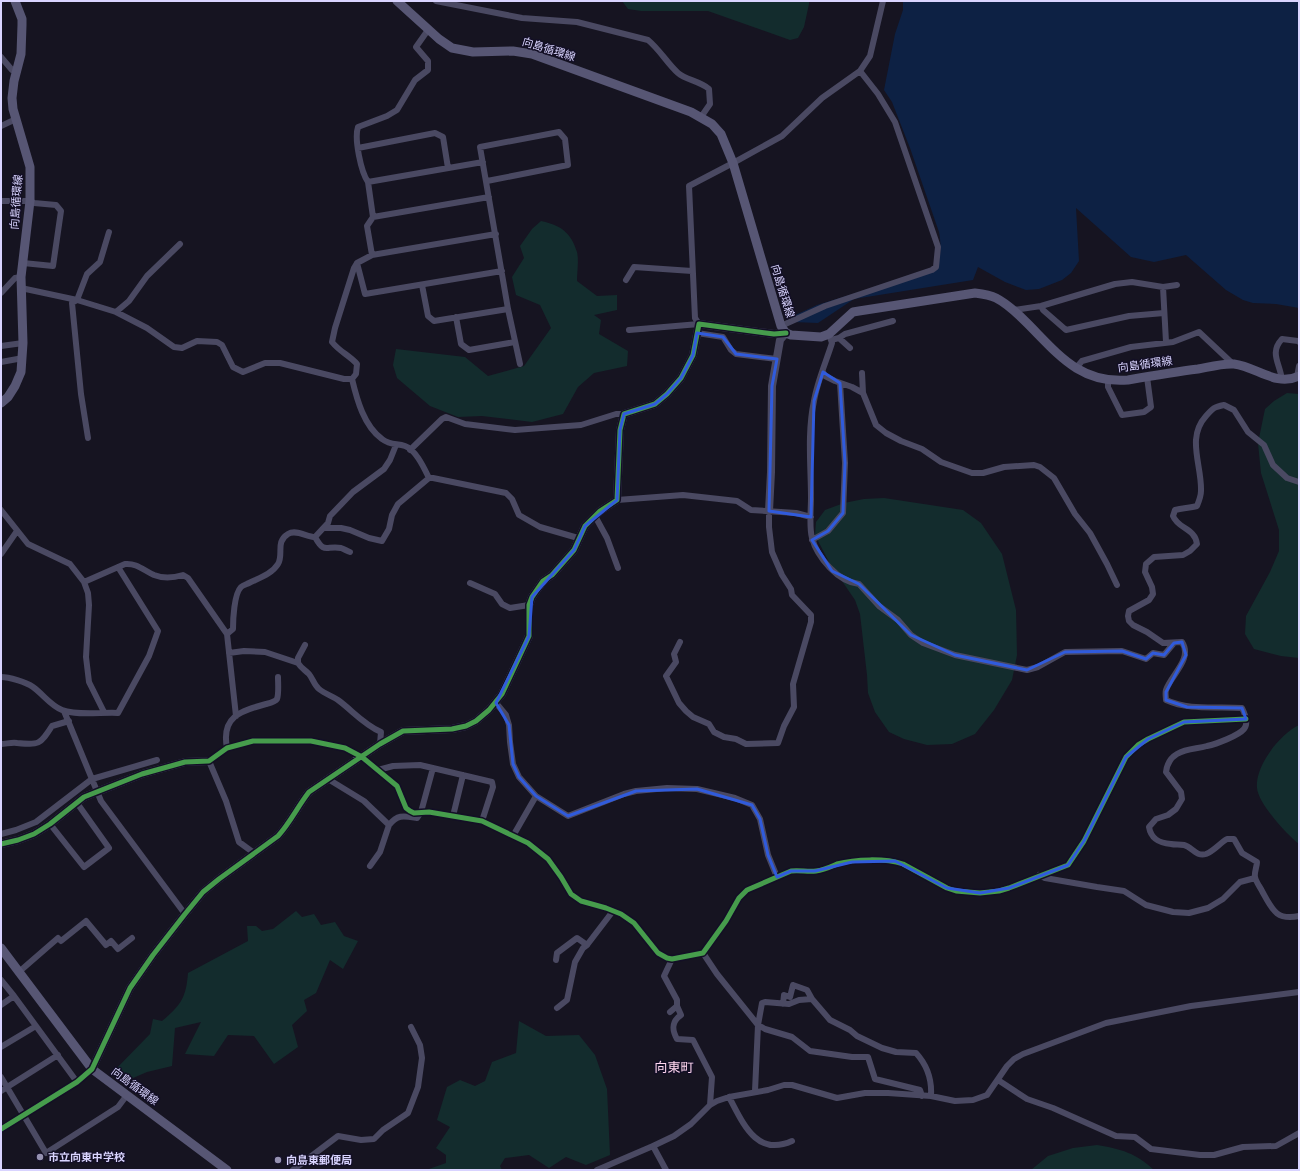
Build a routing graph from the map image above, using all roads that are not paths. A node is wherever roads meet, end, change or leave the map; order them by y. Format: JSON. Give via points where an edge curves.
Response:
{"nodes":[{"id":1,"x":15,"y":1,"type":"edge"},
{"id":2,"x":397,"y":1,"type":"edge"},
{"id":3,"x":436,"y":1,"type":"edge"},
{"id":4,"x":883,"y":1,"type":"edge"},
{"id":5,"x":428,"y":30,"type":"junction"},
{"id":6,"x":1,"y":58,"type":"edge"},
{"id":7,"x":860,"y":71,"type":"junction"},
{"id":8,"x":17,"y":72,"type":"junction"},
{"id":9,"x":701,"y":117,"type":"junction"},
{"id":10,"x":16,"y":119,"type":"junction"},
{"id":11,"x":1,"y":126,"type":"edge"},
{"id":12,"x":358,"y":148,"type":"junction"},
{"id":13,"x":483,"y":162,"type":"junction"},
{"id":14,"x":732,"y":163,"type":"junction"},
{"id":15,"x":448,"y":168,"type":"junction"},
{"id":16,"x":486,"y":181,"type":"junction"},
{"id":17,"x":368,"y":182,"type":"junction"},
{"id":18,"x":489,"y":197,"type":"junction"},
{"id":19,"x":1,"y":201,"type":"edge"},
{"id":20,"x":30,"y":202,"type":"junction"},
{"id":21,"x":373,"y":217,"type":"junction"},
{"id":22,"x":110,"y":232,"type":"dead end"},
{"id":23,"x":496,"y":234,"type":"junction"},
{"id":24,"x":180,"y":244,"type":"dead end"},
{"id":25,"x":372,"y":255,"type":"junction"},
{"id":26,"x":22,"y":263,"type":"junction"},
{"id":27,"x":358,"y":263,"type":"junction"},
{"id":28,"x":502,"y":271,"type":"junction"},
{"id":29,"x":692,"y":271,"type":"junction"},
{"id":30,"x":21,"y":277,"type":"junction"},
{"id":31,"x":626,"y":280,"type":"dead end"},
{"id":32,"x":422,"y":285,"type":"junction"},
{"id":33,"x":1177,"y":286,"type":"dead end"},
{"id":34,"x":1163,"y":287,"type":"junction"},
{"id":35,"x":21,"y":288,"type":"junction"},
{"id":36,"x":1,"y":293,"type":"edge"},
{"id":37,"x":77,"y":300,"type":"junction"},
{"id":38,"x":1041,"y":306,"type":"junction"},
{"id":39,"x":508,"y":308,"type":"junction"},
{"id":40,"x":1014,"y":310,"type":"junction"},
{"id":41,"x":116,"y":312,"type":"junction"},
{"id":42,"x":1164,"y":313,"type":"junction"},
{"id":43,"x":456,"y":317,"type":"junction"},
{"id":44,"x":894,"y":321,"type":"dead end"},
{"id":45,"x":698,"y":324,"type":"junction"},
{"id":46,"x":783,"y":329,"type":"junction"},
{"id":47,"x":629,"y":330,"type":"dead end"},
{"id":48,"x":696,"y":333,"type":"junction"},
{"id":49,"x":830,"y":337,"type":"junction"},
{"id":50,"x":839,"y":338,"type":"junction"},
{"id":51,"x":515,"y":342,"type":"junction"},
{"id":52,"x":1166,"y":342,"type":"junction"},
{"id":53,"x":1299,"y":342,"type":"edge"},
{"id":54,"x":23,"y":343,"type":"junction"},
{"id":55,"x":1,"y":346,"type":"edge"},
{"id":56,"x":850,"y":348,"type":"dead end"},
{"id":57,"x":23,"y":358,"type":"junction"},
{"id":58,"x":777,"y":359,"type":"junction"},
{"id":59,"x":1,"y":362,"type":"edge"},
{"id":60,"x":520,"y":364,"type":"dead end"},
{"id":61,"x":1233,"y":364,"type":"junction"},
{"id":62,"x":1299,"y":366,"type":"edge"},
{"id":63,"x":1076,"y":368,"type":"junction"},
{"id":64,"x":823,"y":372,"type":"junction"},
{"id":65,"x":862,"y":373,"type":"dead end"},
{"id":66,"x":1147,"y":377,"type":"junction"},
{"id":67,"x":1298,"y":377,"type":"edge"},
{"id":68,"x":352,"y":379,"type":"junction"},
{"id":69,"x":1108,"y":380,"type":"junction"},
{"id":70,"x":1282,"y":380,"type":"junction"},
{"id":71,"x":840,"y":383,"type":"junction"},
{"id":72,"x":863,"y":393,"type":"junction"},
{"id":73,"x":1,"y":403,"type":"edge"},
{"id":74,"x":624,"y":414,"type":"junction"},
{"id":75,"x":88,"y":438,"type":"dead end"},
{"id":76,"x":396,"y":445,"type":"junction"},
{"id":77,"x":410,"y":450,"type":"junction"},
{"id":78,"x":429,"y":478,"type":"junction"},
{"id":79,"x":1299,"y":482,"type":"edge"},
{"id":80,"x":617,"y":500,"type":"junction"},
{"id":81,"x":1,"y":510,"type":"edge"},
{"id":82,"x":769,"y":511,"type":"junction"},
{"id":83,"x":595,"y":516,"type":"junction"},
{"id":84,"x":810,"y":516,"type":"junction"},
{"id":85,"x":324,"y":528,"type":"junction"},
{"id":86,"x":17,"y":531,"type":"junction"},
{"id":87,"x":315,"y":537,"type":"junction"},
{"id":88,"x":578,"y":538,"type":"junction"},
{"id":89,"x":812,"y":540,"type":"junction"},
{"id":90,"x":350,"y":552,"type":"dead end"},
{"id":91,"x":1,"y":554,"type":"edge"},
{"id":92,"x":118,"y":567,"type":"junction"},
{"id":93,"x":618,"y":568,"type":"dead end"},
{"id":94,"x":84,"y":582,"type":"junction"},
{"id":95,"x":470,"y":583,"type":"dead end"},
{"id":96,"x":1117,"y":585,"type":"dead end"},
{"id":97,"x":529,"y":605,"type":"junction"},
{"id":98,"x":227,"y":634,"type":"junction"},
{"id":99,"x":680,"y":642,"type":"dead end"},
{"id":100,"x":1174,"y":643,"type":"junction"},
{"id":101,"x":305,"y":645,"type":"dead end"},
{"id":102,"x":229,"y":653,"type":"junction"},
{"id":103,"x":298,"y":663,"type":"junction"},
{"id":104,"x":1,"y":677,"type":"edge"},
{"id":105,"x":278,"y":677,"type":"dead end"},
{"id":106,"x":496,"y":704,"type":"junction"},
{"id":107,"x":64,"y":711,"type":"junction"},
{"id":108,"x":104,"y":712,"type":"junction"},
{"id":109,"x":236,"y":716,"type":"junction"},
{"id":110,"x":1246,"y":719,"type":"junction"},
{"id":111,"x":69,"y":721,"type":"junction"},
{"id":112,"x":1,"y":744,"type":"edge"},
{"id":113,"x":380,"y":744,"type":"junction"},
{"id":114,"x":227,"y":748,"type":"junction"},
{"id":115,"x":362,"y":757,"type":"junction"},
{"id":116,"x":157,"y":760,"type":"dead end"},
{"id":117,"x":209,"y":761,"type":"junction"},
{"id":118,"x":433,"y":768,"type":"junction"},
{"id":119,"x":378,"y":770,"type":"junction"},
{"id":120,"x":463,"y":775,"type":"junction"},
{"id":121,"x":92,"y":779,"type":"junction"},
{"id":122,"x":328,"y":779,"type":"junction"},
{"id":123,"x":97,"y":792,"type":"junction"},
{"id":124,"x":536,"y":796,"type":"junction"},
{"id":125,"x":77,"y":803,"type":"junction"},
{"id":126,"x":421,"y":812,"type":"junction"},
{"id":127,"x":453,"y":816,"type":"junction"},
{"id":128,"x":482,"y":821,"type":"junction"},
{"id":129,"x":50,"y":824,"type":"junction"},
{"id":130,"x":388,"y":825,"type":"junction"},
{"id":131,"x":1,"y":834,"type":"edge"},
{"id":132,"x":513,"y":836,"type":"junction"},
{"id":133,"x":1,"y":844,"type":"edge"},
{"id":134,"x":254,"y":853,"type":"junction"},
{"id":135,"x":370,"y":866,"type":"dead end"},
{"id":136,"x":1039,"y":875,"type":"junction"},
{"id":137,"x":777,"y":877,"type":"junction"},
{"id":138,"x":1255,"y":878,"type":"junction"},
{"id":139,"x":614,"y":911,"type":"junction"},
{"id":140,"x":185,"y":914,"type":"junction"},
{"id":141,"x":1299,"y":916,"type":"edge"},
{"id":142,"x":132,"y":938,"type":"dead end"},
{"id":143,"x":587,"y":945,"type":"junction"},
{"id":144,"x":1,"y":948,"type":"edge"},
{"id":145,"x":703,"y":952,"type":"junction"},
{"id":146,"x":672,"y":959,"type":"junction"},
{"id":147,"x":556,"y":960,"type":"dead end"},
{"id":148,"x":20,"y":971,"type":"junction"},
{"id":149,"x":1,"y":980,"type":"edge"},
{"id":150,"x":1299,"y":992,"type":"edge"},
{"id":151,"x":14,"y":996,"type":"junction"},
{"id":152,"x":812,"y":999,"type":"junction"},
{"id":153,"x":783,"y":1004,"type":"junction"},
{"id":154,"x":1,"y":1005,"type":"edge"},
{"id":155,"x":677,"y":1006,"type":"junction"},
{"id":156,"x":557,"y":1008,"type":"dead end"},
{"id":157,"x":670,"y":1012,"type":"dead end"},
{"id":158,"x":758,"y":1025,"type":"junction"},
{"id":159,"x":36,"y":1026,"type":"junction"},
{"id":160,"x":411,"y":1027,"type":"dead end"},
{"id":161,"x":1,"y":1047,"type":"edge"},
{"id":162,"x":58,"y":1055,"type":"junction"},
{"id":163,"x":92,"y":1070,"type":"junction"},
{"id":164,"x":1,"y":1077,"type":"edge"},
{"id":165,"x":998,"y":1080,"type":"junction"},
{"id":166,"x":77,"y":1082,"type":"junction"},
{"id":167,"x":7,"y":1087,"type":"junction"},
{"id":168,"x":1,"y":1091,"type":"edge"},
{"id":169,"x":755,"y":1091,"type":"junction"},
{"id":170,"x":127,"y":1095,"type":"junction"},
{"id":171,"x":922,"y":1096,"type":"junction"},
{"id":172,"x":932,"y":1096,"type":"junction"},
{"id":173,"x":730,"y":1097,"type":"junction"},
{"id":174,"x":710,"y":1105,"type":"junction"},
{"id":175,"x":24,"y":1114,"type":"junction"},
{"id":176,"x":1,"y":1129,"type":"edge"},
{"id":177,"x":1299,"y":1133,"type":"edge"},
{"id":178,"x":792,"y":1141,"type":"dead end"},
{"id":179,"x":654,"y":1146,"type":"junction"},
{"id":180,"x":227,"y":1170,"type":"edge"},
{"id":181,"x":293,"y":1170,"type":"edge"},
{"id":182,"x":597,"y":1170,"type":"edge"},
{"id":183,"x":666,"y":1170,"type":"edge"}],
"edges":[{"from":1,"to":8,"type":"main road","name":"向島循環線","via":[[22,19],[21,54]]},
{"from":2,"to":5,"type":"main road","name":"向島循環線"},
{"from":3,"to":9,"type":"street","via":[[522,18],[577,22],[648,40],[679,74],[704,84],[709,89],[710,104]]},
{"from":4,"to":7,"type":"street","via":[[870,56]]},
{"from":5,"to":9,"type":"main road","name":"向島循環線","via":[[452,48],[473,52],[513,51],[532,54]]},
{"from":5,"to":12,"type":"street","via":[[416,47],[428,61],[428,70],[415,80],[397,110],[358,127]]},
{"from":6,"to":8,"type":"street"},
{"from":7,"to":14,"type":"street","via":[[822,98],[782,136]]},
{"from":7,"to":46,"type":"street","via":[[895,122],[938,247],[936,267],[825,306]]},
{"from":8,"to":10,"type":"main road","name":"向島循環線","via":[[12,98]]},
{"from":9,"to":14,"type":"main road","name":"向島循環線","via":[[721,134]]},
{"from":10,"to":11,"type":"street"},
{"from":10,"to":20,"type":"main road","name":"向島循環線","via":[[30,167]]},
{"from":12,"to":15,"type":"street","via":[[435,133],[443,137]]},
{"from":12,"to":17,"type":"street","via":[[364,176]]},
{"from":13,"to":15,"type":"street"},
{"from":13,"to":16,"type":"street"},
{"from":13,"to":16,"type":"street","via":[[480,147],[559,132],[564,139],[568,165]]},
{"from":14,"to":29,"type":"street","via":[[689,186]]},
{"from":14,"to":46,"type":"main road","name":"向島循環線"},
{"from":15,"to":17,"type":"street"},
{"from":16,"to":18,"type":"street"},
{"from":17,"to":21,"type":"street"},
{"from":18,"to":21,"type":"street"},
{"from":18,"to":23,"type":"street"},
{"from":19,"to":20,"type":"street"},
{"from":20,"to":26,"type":"main road","name":"向島循環線"},
{"from":20,"to":26,"type":"street","via":[[56,205],[61,211],[53,266]]},
{"from":21,"to":25,"type":"street","via":[[367,226]]},
{"from":22,"to":37,"type":"street","via":[[100,262],[87,274]]},
{"from":23,"to":25,"type":"street"},
{"from":23,"to":28,"type":"street"},
{"from":24,"to":41,"type":"street","via":[[147,276],[129,301]]},
{"from":25,"to":27,"type":"street"},
{"from":26,"to":30,"type":"main road","name":"向島循環線"},
{"from":27,"to":32,"type":"street","via":[[365,294]]},
{"from":27,"to":68,"type":"street","via":[[354,268],[332,342],[338,350],[357,364],[356,374]]},
{"from":28,"to":32,"type":"street"},
{"from":28,"to":39,"type":"street"},
{"from":29,"to":31,"type":"street","via":[[634,268]]},
{"from":29,"to":45,"type":"street","via":[[695,318]]},
{"from":30,"to":35,"type":"main road","name":"向島循環線"},
{"from":30,"to":36,"type":"street","via":[[15,278]]},
{"from":32,"to":43,"type":"street","via":[[428,316],[434,320]]},
{"from":33,"to":34,"type":"street"},
{"from":34,"to":38,"type":"street","via":[[1132,282],[1115,284]]},
{"from":34,"to":42,"type":"street"},
{"from":35,"to":37,"type":"street"},
{"from":35,"to":54,"type":"main road","name":"向島循環線"},
{"from":37,"to":41,"type":"street"},
{"from":37,"to":75,"type":"street","via":[[72,303]]},
{"from":38,"to":40,"type":"street"},
{"from":38,"to":42,"type":"street","via":[[1066,330],[1129,316]]},
{"from":39,"to":43,"type":"street"},
{"from":39,"to":51,"type":"street"},
{"from":40,"to":49,"type":"main road","name":"向島循環線","via":[[997,298],[975,293],[859,310]]},
{"from":40,"to":63,"type":"main road","name":"向島循環線","via":[[1064,360]]},
{"from":41,"to":68,"type":"street","via":[[147,328],[174,347],[182,348],[197,341],[216,342],[222,345],[233,367],[243,372],[265,363],[280,363]]},
{"from":42,"to":52,"type":"street"},
{"from":43,"to":51,"type":"street","via":[[461,344],[469,350]]},
{"from":44,"to":50,"type":"street","via":[[845,334]]},
{"from":45,"to":46,"type":"street","via":[[774,334]]},
{"from":45,"to":47,"type":"street"},
{"from":45,"to":48,"type":"street"},
{"from":46,"to":49,"type":"main road","name":"向島循環線","via":[[791,335]]},
{"from":46,"to":58,"type":"street"},
{"from":48,"to":58,"type":"street","via":[[723,337],[736,354]]},
{"from":48,"to":74,"type":"street","via":[[693,355],[681,378],[667,394],[655,404]]},
{"from":49,"to":50,"type":"street"},
{"from":49,"to":64,"type":"street","via":[[832,343]]},
{"from":50,"to":56,"type":"street"},
{"from":51,"to":60,"type":"street"},
{"from":52,"to":61,"type":"street","via":[[1173,342],[1199,332]]},
{"from":52,"to":63,"type":"street","via":[[1131,346],[1082,361]]},
{"from":53,"to":70,"type":"street","via":[[1282,339],[1276,345],[1275,354]]},
{"from":54,"to":55,"type":"street"},
{"from":54,"to":57,"type":"main road","name":"向島循環線"},
{"from":57,"to":59,"type":"street"},
{"from":57,"to":73,"type":"main road","name":"向島循環線","via":[[15,386]]},
{"from":58,"to":82,"type":"street","via":[[772,386]]},
{"from":61,"to":66,"type":"main road","name":"向島循環線"},
{"from":61,"to":70,"type":"main road","name":"向島循環線"},
{"from":62,"to":67,"type":"street"},
{"from":63,"to":69,"type":"main road","name":"向島循環線"},
{"from":64,"to":71,"type":"street","via":[[825,376]]},
{"from":64,"to":84,"type":"street","via":[[814,401],[811,424]]},
{"from":65,"to":72,"type":"street"},
{"from":66,"to":69,"type":"main road","name":"向島循環線"},
{"from":66,"to":69,"type":"street","via":[[1151,407],[1144,412],[1122,415],[1108,387]]},
{"from":67,"to":70,"type":"main road","name":"向島循環線"},
{"from":68,"to":76,"type":"street","via":[[363,414],[372,429],[382,439]]},
{"from":71,"to":72,"type":"street"},
{"from":71,"to":89,"type":"street","via":[[845,463],[843,513],[828,531]]},
{"from":72,"to":96,"type":"street","via":[[876,425],[886,433],[922,449],[941,462],[983,473],[1004,467],[1040,467],[1054,478],[1075,514],[1090,533]]},
{"from":74,"to":77,"type":"street","via":[[581,425],[516,430],[465,424],[446,417]]},
{"from":74,"to":80,"type":"street","via":[[620,430]]},
{"from":76,"to":77,"type":"street","via":[[406,446]]},
{"from":76,"to":85,"type":"street","via":[[384,469],[354,492],[330,516]]},
{"from":77,"to":78,"type":"street","via":[[422,463]]},
{"from":78,"to":85,"type":"street","via":[[398,504],[382,540],[341,528]]},
{"from":78,"to":88,"type":"street","via":[[506,493],[512,499],[519,515],[540,526]]},
{"from":79,"to":100,"type":"street","via":[[1288,478],[1273,465],[1264,445],[1248,432],[1234,410],[1224,405],[1214,407],[1202,420],[1197,431],[1196,447],[1202,492],[1197,506],[1176,510],[1173,516],[1175,521],[1191,532],[1197,544],[1183,555],[1154,558],[1146,564],[1145,572],[1153,594],[1150,600],[1129,611],[1128,616],[1133,625],[1163,643]]},
{"from":80,"to":82,"type":"street","via":[[683,495],[737,501],[751,510]]},
{"from":80,"to":83,"type":"street"},
{"from":81,"to":86,"type":"street"},
{"from":82,"to":84,"type":"street"},
{"from":82,"to":99,"type":"street","via":[[772,552],[792,595],[811,615],[793,684],[794,707],[778,743],[746,744],[736,739],[724,738],[714,732],[709,724],[686,711],[679,703],[666,676],[676,662],[674,654]]},
{"from":83,"to":88,"type":"street"},
{"from":83,"to":93,"type":"street","via":[[607,538]]},
{"from":84,"to":89,"type":"street"},
{"from":85,"to":87,"type":"street"},
{"from":86,"to":91,"type":"street"},
{"from":86,"to":94,"type":"street","via":[[28,544],[70,564]]},
{"from":87,"to":90,"type":"street","via":[[324,548],[342,548]]},
{"from":87,"to":98,"type":"street","via":[[294,532],[288,534],[281,542],[278,564],[270,572],[241,587],[233,617],[233,629]]},
{"from":88,"to":97,"type":"street","via":[[574,550],[552,575],[543,581]]},
{"from":89,"to":100,"type":"street","via":[[832,571],[859,584],[911,635],[923,643],[955,655],[1027,670],[1038,668],[1066,652],[1122,651],[1146,660],[1153,653],[1164,655]]},
{"from":92,"to":94,"type":"street"},
{"from":92,"to":98,"type":"street","via":[[132,563],[154,575],[173,578],[183,575],[188,578]]},
{"from":92,"to":108,"type":"street","via":[[158,631],[149,656],[118,713]]},
{"from":94,"to":108,"type":"street","via":[[89,605],[86,657],[89,682]]},
{"from":95,"to":97,"type":"street","via":[[495,594],[502,604],[510,608]]},
{"from":97,"to":106,"type":"street","via":[[529,636]]},
{"from":98,"to":102,"type":"street"},
{"from":100,"to":110,"type":"street","via":[[1182,642],[1186,655],[1166,692],[1166,700],[1187,707],[1242,708]]},
{"from":101,"to":103,"type":"street"},
{"from":102,"to":103,"type":"street","via":[[264,652]]},
{"from":102,"to":109,"type":"street"},
{"from":103,"to":113,"type":"street","via":[[309,674],[315,686],[381,732]]},
{"from":104,"to":107,"type":"street","via":[[32,686],[53,705]]},
{"from":105,"to":109,"type":"street","via":[[278,698],[275,701]]},
{"from":106,"to":113,"type":"street","via":[[466,726],[403,731]]},
{"from":106,"to":124,"type":"street","via":[[506,715],[509,725],[513,764],[519,777]]},
{"from":107,"to":108,"type":"street","via":[[92,714]]},
{"from":107,"to":111,"type":"street"},
{"from":109,"to":114,"type":"street","via":[[227,727]]},
{"from":110,"to":136,"type":"street","via":[[1184,722],[1138,745],[1126,757],[1084,841],[1068,865]]},
{"from":110,"to":138,"type":"street","via":[[1244,728],[1238,734],[1175,755],[1168,763],[1166,772],[1181,792],[1182,799],[1176,809],[1156,819],[1149,827],[1150,835],[1157,840],[1184,845],[1199,854],[1210,852],[1227,839],[1234,840],[1242,853],[1257,862]]},
{"from":111,"to":112,"type":"street","via":[[52,726],[37,744]]},
{"from":111,"to":121,"type":"street"},
{"from":113,"to":115,"type":"street"},
{"from":114,"to":115,"type":"street","via":[[253,741],[311,741],[345,748]]},
{"from":114,"to":117,"type":"street"},
{"from":115,"to":119,"type":"street"},
{"from":115,"to":122,"type":"street"},
{"from":116,"to":121,"type":"street"},
{"from":117,"to":123,"type":"street","via":[[184,762],[142,774]]},
{"from":117,"to":134,"type":"street","via":[[239,842]]},
{"from":118,"to":119,"type":"street","via":[[399,765]]},
{"from":118,"to":120,"type":"street"},
{"from":118,"to":126,"type":"street"},
{"from":119,"to":126,"type":"street","via":[[397,786],[406,808],[414,813]]},
{"from":120,"to":127,"type":"street"},
{"from":120,"to":128,"type":"street","via":[[492,782],[493,787]]},
{"from":121,"to":123,"type":"street"},
{"from":121,"to":131,"type":"street","via":[[36,822]]},
{"from":122,"to":130,"type":"street","via":[[364,801]]},
{"from":122,"to":134,"type":"street","via":[[309,792],[278,836]]},
{"from":123,"to":125,"type":"street"},
{"from":123,"to":140,"type":"street","via":[[100,802]]},
{"from":124,"to":132,"type":"street"},
{"from":124,"to":137,"type":"street","via":[[568,816],[636,791],[697,789],[735,798],[752,805],[760,819],[768,855]]},
{"from":125,"to":129,"type":"street"},
{"from":125,"to":129,"type":"street","via":[[109,848],[84,867]]},
{"from":126,"to":127,"type":"street"},
{"from":126,"to":130,"type":"street","via":[[418,818],[401,816]]},
{"from":127,"to":128,"type":"street"},
{"from":128,"to":132,"type":"street"},
{"from":129,"to":133,"type":"street","via":[[34,834]]},
{"from":130,"to":135,"type":"street","via":[[380,852]]},
{"from":132,"to":139,"type":"street","via":[[528,843],[548,859],[571,894],[581,901]]},
{"from":134,"to":140,"type":"street","via":[[203,892]]},
{"from":136,"to":137,"type":"street","via":[[1009,888],[989,893],[947,888],[903,864],[875,860],[838,864],[815,871],[799,870]]},
{"from":136,"to":138,"type":"street","via":[[1044,878],[1124,891],[1146,905],[1189,913],[1208,908],[1223,900],[1240,882]]},
{"from":137,"to":145,"type":"street","via":[[747,890],[739,898]]},
{"from":138,"to":141,"type":"street","via":[[1276,913],[1290,918]]},
{"from":139,"to":143,"type":"street"},
{"from":139,"to":146,"type":"street","via":[[634,924],[658,952]]},
{"from":140,"to":163,"type":"street","via":[[130,988]]},
{"from":142,"to":148,"type":"street","via":[[118,949],[111,941],[106,945],[86,921],[61,941],[58,938]]},
{"from":143,"to":147,"type":"street","via":[[577,938],[557,952]]},
{"from":143,"to":156,"type":"street","via":[[575,962],[567,1000]]},
{"from":144,"to":148,"type":"main road","name":"向島循環線"},
{"from":145,"to":146,"type":"street"},
{"from":145,"to":158,"type":"street","via":[[717,974]]},
{"from":146,"to":155,"type":"street","via":[[664,976],[677,1000]]},
{"from":148,"to":163,"type":"main road","name":"向島循環線"},
{"from":149,"to":151,"type":"street"},
{"from":150,"to":165,"type":"street","via":[[1191,1006],[1106,1023],[1023,1054],[1007,1066]]},
{"from":151,"to":154,"type":"street"},
{"from":151,"to":159,"type":"street"},
{"from":152,"to":153,"type":"street"},
{"from":152,"to":153,"type":"street","via":[[807,990],[794,985],[790,997],[784,995]]},
{"from":152,"to":172,"type":"street","via":[[830,1020],[857,1036],[882,1048],[916,1053],[922,1060],[932,1084]]},
{"from":153,"to":158,"type":"street","via":[[762,1003]]},
{"from":155,"to":157,"type":"street"},
{"from":155,"to":174,"type":"street","via":[[681,1015],[676,1018],[673,1033],[678,1039],[693,1040],[712,1077]]},
{"from":158,"to":169,"type":"street"},
{"from":158,"to":171,"type":"street","via":[[792,1036],[810,1051],[868,1057],[875,1079],[920,1090]]},
{"from":159,"to":161,"type":"street"},
{"from":159,"to":162,"type":"street"},
{"from":160,"to":181,"type":"street","via":[[420,1045],[422,1058],[418,1087],[408,1113],[374,1139],[361,1140],[338,1136]]},
{"from":162,"to":166,"type":"street"},
{"from":162,"to":167,"type":"street"},
{"from":163,"to":166,"type":"street"},
{"from":163,"to":170,"type":"main road","name":"向島循環線"},
{"from":164,"to":167,"type":"street"},
{"from":165,"to":172,"type":"street","via":[[987,1095],[973,1100],[955,1101]]},
{"from":165,"to":177,"type":"street","via":[[1027,1099],[1116,1136],[1136,1137],[1151,1150],[1214,1155],[1243,1147],[1276,1146]]},
{"from":166,"to":175,"type":"street"},
{"from":167,"to":168,"type":"street"},
{"from":167,"to":175,"type":"street"},
{"from":169,"to":171,"type":"street","via":[[792,1085],[837,1098],[865,1093]]},
{"from":169,"to":173,"type":"street"},
{"from":170,"to":175,"type":"street","via":[[118,1108],[46,1153]]},
{"from":170,"to":180,"type":"main road","name":"向島循環線"},
{"from":171,"to":172,"type":"street"},
{"from":173,"to":174,"type":"street"},
{"from":173,"to":178,"type":"street","via":[[747,1129],[755,1138],[764,1143],[781,1146]]},
{"from":174,"to":179,"type":"street","via":[[691,1124]]},
{"from":175,"to":176,"type":"street"},
{"from":179,"to":182,"type":"street"},
{"from":179,"to":183,"type":"street"}]}
